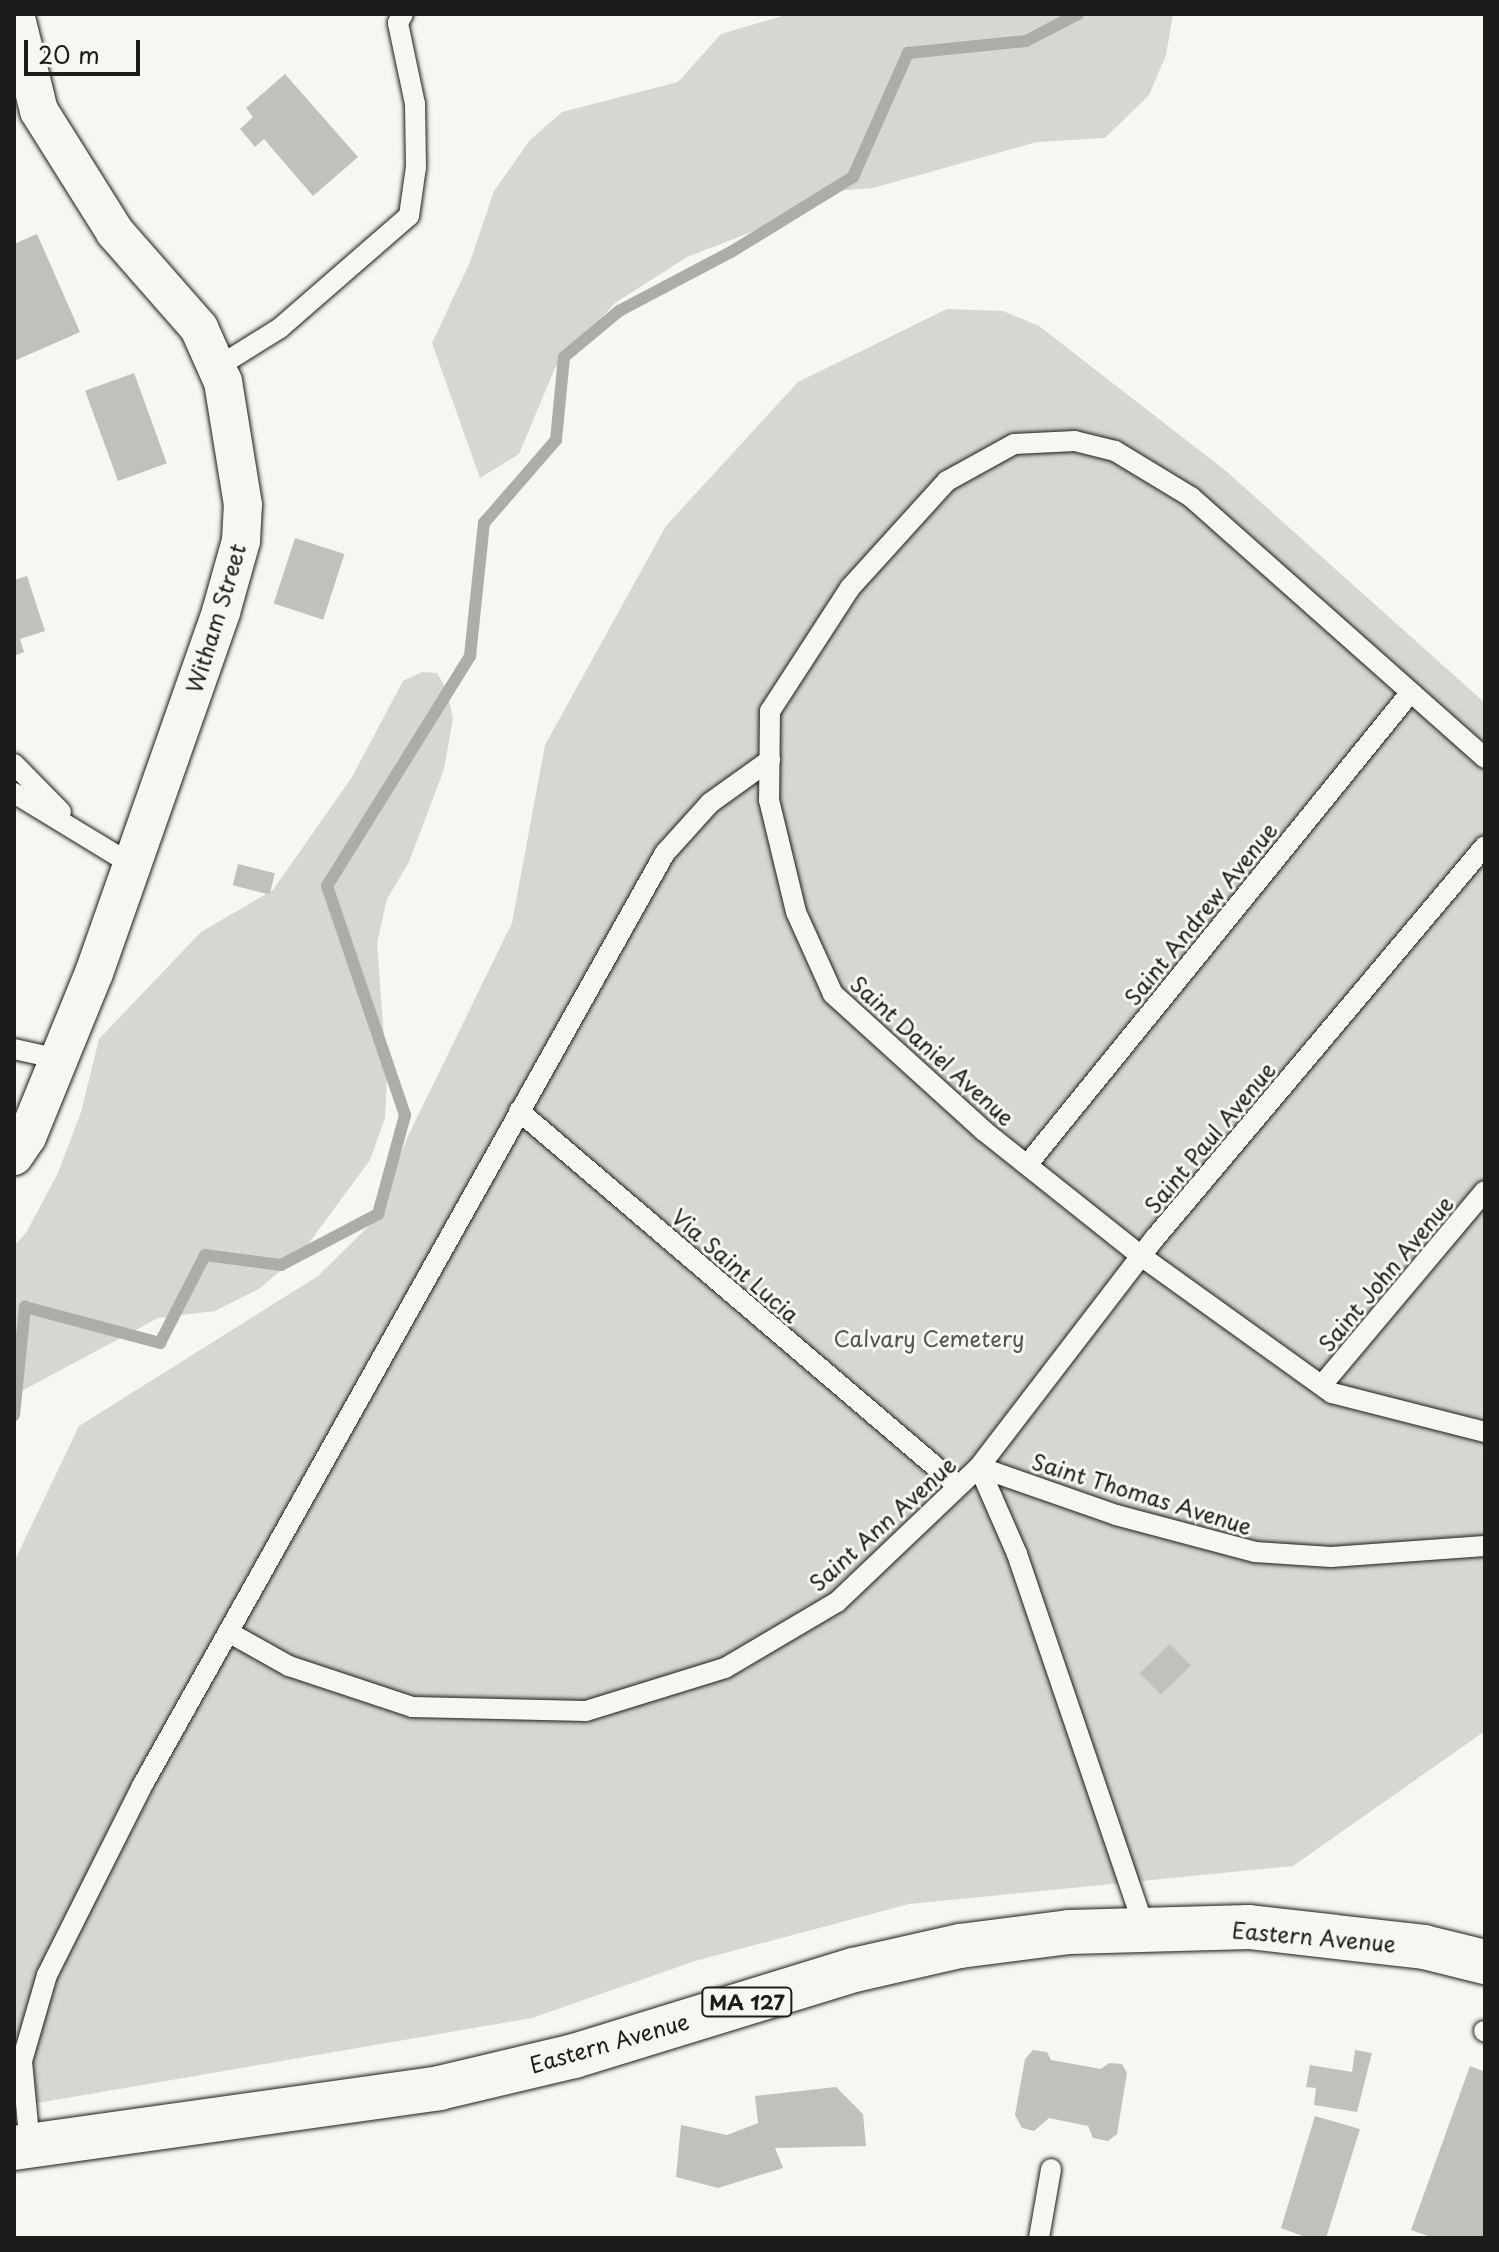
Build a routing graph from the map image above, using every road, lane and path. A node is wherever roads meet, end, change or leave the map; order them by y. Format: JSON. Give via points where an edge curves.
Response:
{"nodes":[{"id":1,"x":15,"y":14,"type":"edge"},
{"id":2,"x":403,"y":14,"type":"edge"},
{"id":3,"x":216,"y":368,"type":"junction"},
{"id":4,"x":1411,"y":692,"type":"junction"},
{"id":5,"x":1485,"y":758,"type":"edge"},
{"id":6,"x":770,"y":760,"type":"junction"},
{"id":7,"x":14,"y":764,"type":"edge"},
{"id":8,"x":14,"y":793,"type":"edge"},
{"id":9,"x":74,"y":827,"type":"junction"},
{"id":10,"x":1485,"y":846,"type":"edge"},
{"id":11,"x":129,"y":863,"type":"junction"},
{"id":12,"x":14,"y":1049,"type":"edge"},
{"id":13,"x":59,"y":1059,"type":"junction"},
{"id":14,"x":519,"y":1111,"type":"junction"},
{"id":15,"x":14,"y":1156,"type":"edge"},
{"id":16,"x":1027,"y":1165,"type":"junction"},
{"id":17,"x":1485,"y":1191,"type":"edge"},
{"id":18,"x":1141,"y":1256,"type":"junction"},
{"id":19,"x":1322,"y":1385,"type":"junction"},
{"id":20,"x":1485,"y":1432,"type":"edge"},
{"id":21,"x":979,"y":1467,"type":"junction"},
{"id":22,"x":958,"y":1486,"type":"junction"},
{"id":23,"x":1485,"y":1546,"type":"edge"},
{"id":24,"x":230,"y":1633,"type":"junction"},
{"id":25,"x":1145,"y":1929,"type":"junction"},
{"id":26,"x":1485,"y":1962,"type":"edge"},
{"id":27,"x":22,"y":2147,"type":"edge"},
{"id":28,"x":1051,"y":2169,"type":"dead end"},
{"id":29,"x":1039,"y":2238,"type":"edge"}],
"edges":[{"from":1,"to":3,"type":"street","name":"Witham Street","via":[[39,111],[115,232],[199,328]]},
{"from":2,"to":3,"type":"lane","via":[[398,23],[415,104],[416,167],[409,216],[280,328]]},
{"from":3,"to":11,"type":"street","name":"Witham Street","via":[[235,437],[241,541],[221,612]]},
{"from":4,"to":5,"type":"lane","name":"Saint Daniel Avenue"},
{"from":4,"to":6,"type":"lane","name":"Saint Daniel Avenue","via":[[1191,497],[1115,451],[1075,441],[1014,444],[947,481],[850,588],[770,711]]},
{"from":4,"to":16,"type":"lane","name":"Saint Andrew Avenue"},
{"from":6,"to":14,"type":"lane","via":[[710,803],[665,853]]},
{"from":6,"to":16,"type":"lane","name":"Saint Daniel Avenue","via":[[769,800],[796,912],[833,994]]},
{"from":7,"to":9,"type":"lane"},
{"from":8,"to":9,"type":"lane"},
{"from":9,"to":11,"type":"lane"},
{"from":10,"to":18,"type":"lane","name":"Saint Paul Avenue"},
{"from":11,"to":13,"type":"street","name":"Witham Street"},
{"from":12,"to":13,"type":"lane"},
{"from":13,"to":15,"type":"street","name":"Witham Street"},
{"from":14,"to":22,"type":"lane","name":"Via Saint Lucia"},
{"from":14,"to":24,"type":"lane"},
{"from":16,"to":18,"type":"lane","name":"Saint Daniel Avenue"},
{"from":17,"to":19,"type":"lane","name":"Saint John Avenue"},
{"from":18,"to":19,"type":"lane","name":"Saint Daniel Avenue"},
{"from":18,"to":21,"type":"lane","name":"Saint Paul Avenue"},
{"from":19,"to":20,"type":"lane","name":"Saint Daniel Avenue","via":[[1421,1419]]},
{"from":21,"to":22,"type":"lane","name":"Saint Ann Avenue"},
{"from":21,"to":23,"type":"lane","name":"Saint Thomas Avenue","via":[[1116,1515],[1255,1552],[1331,1557]]},
{"from":21,"to":25,"type":"lane","via":[[1017,1554]]},
{"from":22,"to":24,"type":"lane","name":"Saint Ann Avenue","via":[[837,1602],[725,1668],[586,1711],[412,1707],[289,1666]]},
{"from":24,"to":27,"type":"lane","via":[[142,1786],[47,1975],[22,2061]]},
{"from":25,"to":26,"type":"main road","name":"Eastern Avenue","number":"MA 127","via":[[1249,1927],[1424,1947]]},
{"from":25,"to":27,"type":"main road","name":"Eastern Avenue","number":"MA 127","via":[[1038,1936],[884,1963],[574,2056],[439,2088]]},
{"from":28,"to":29,"type":"lane"}]}
